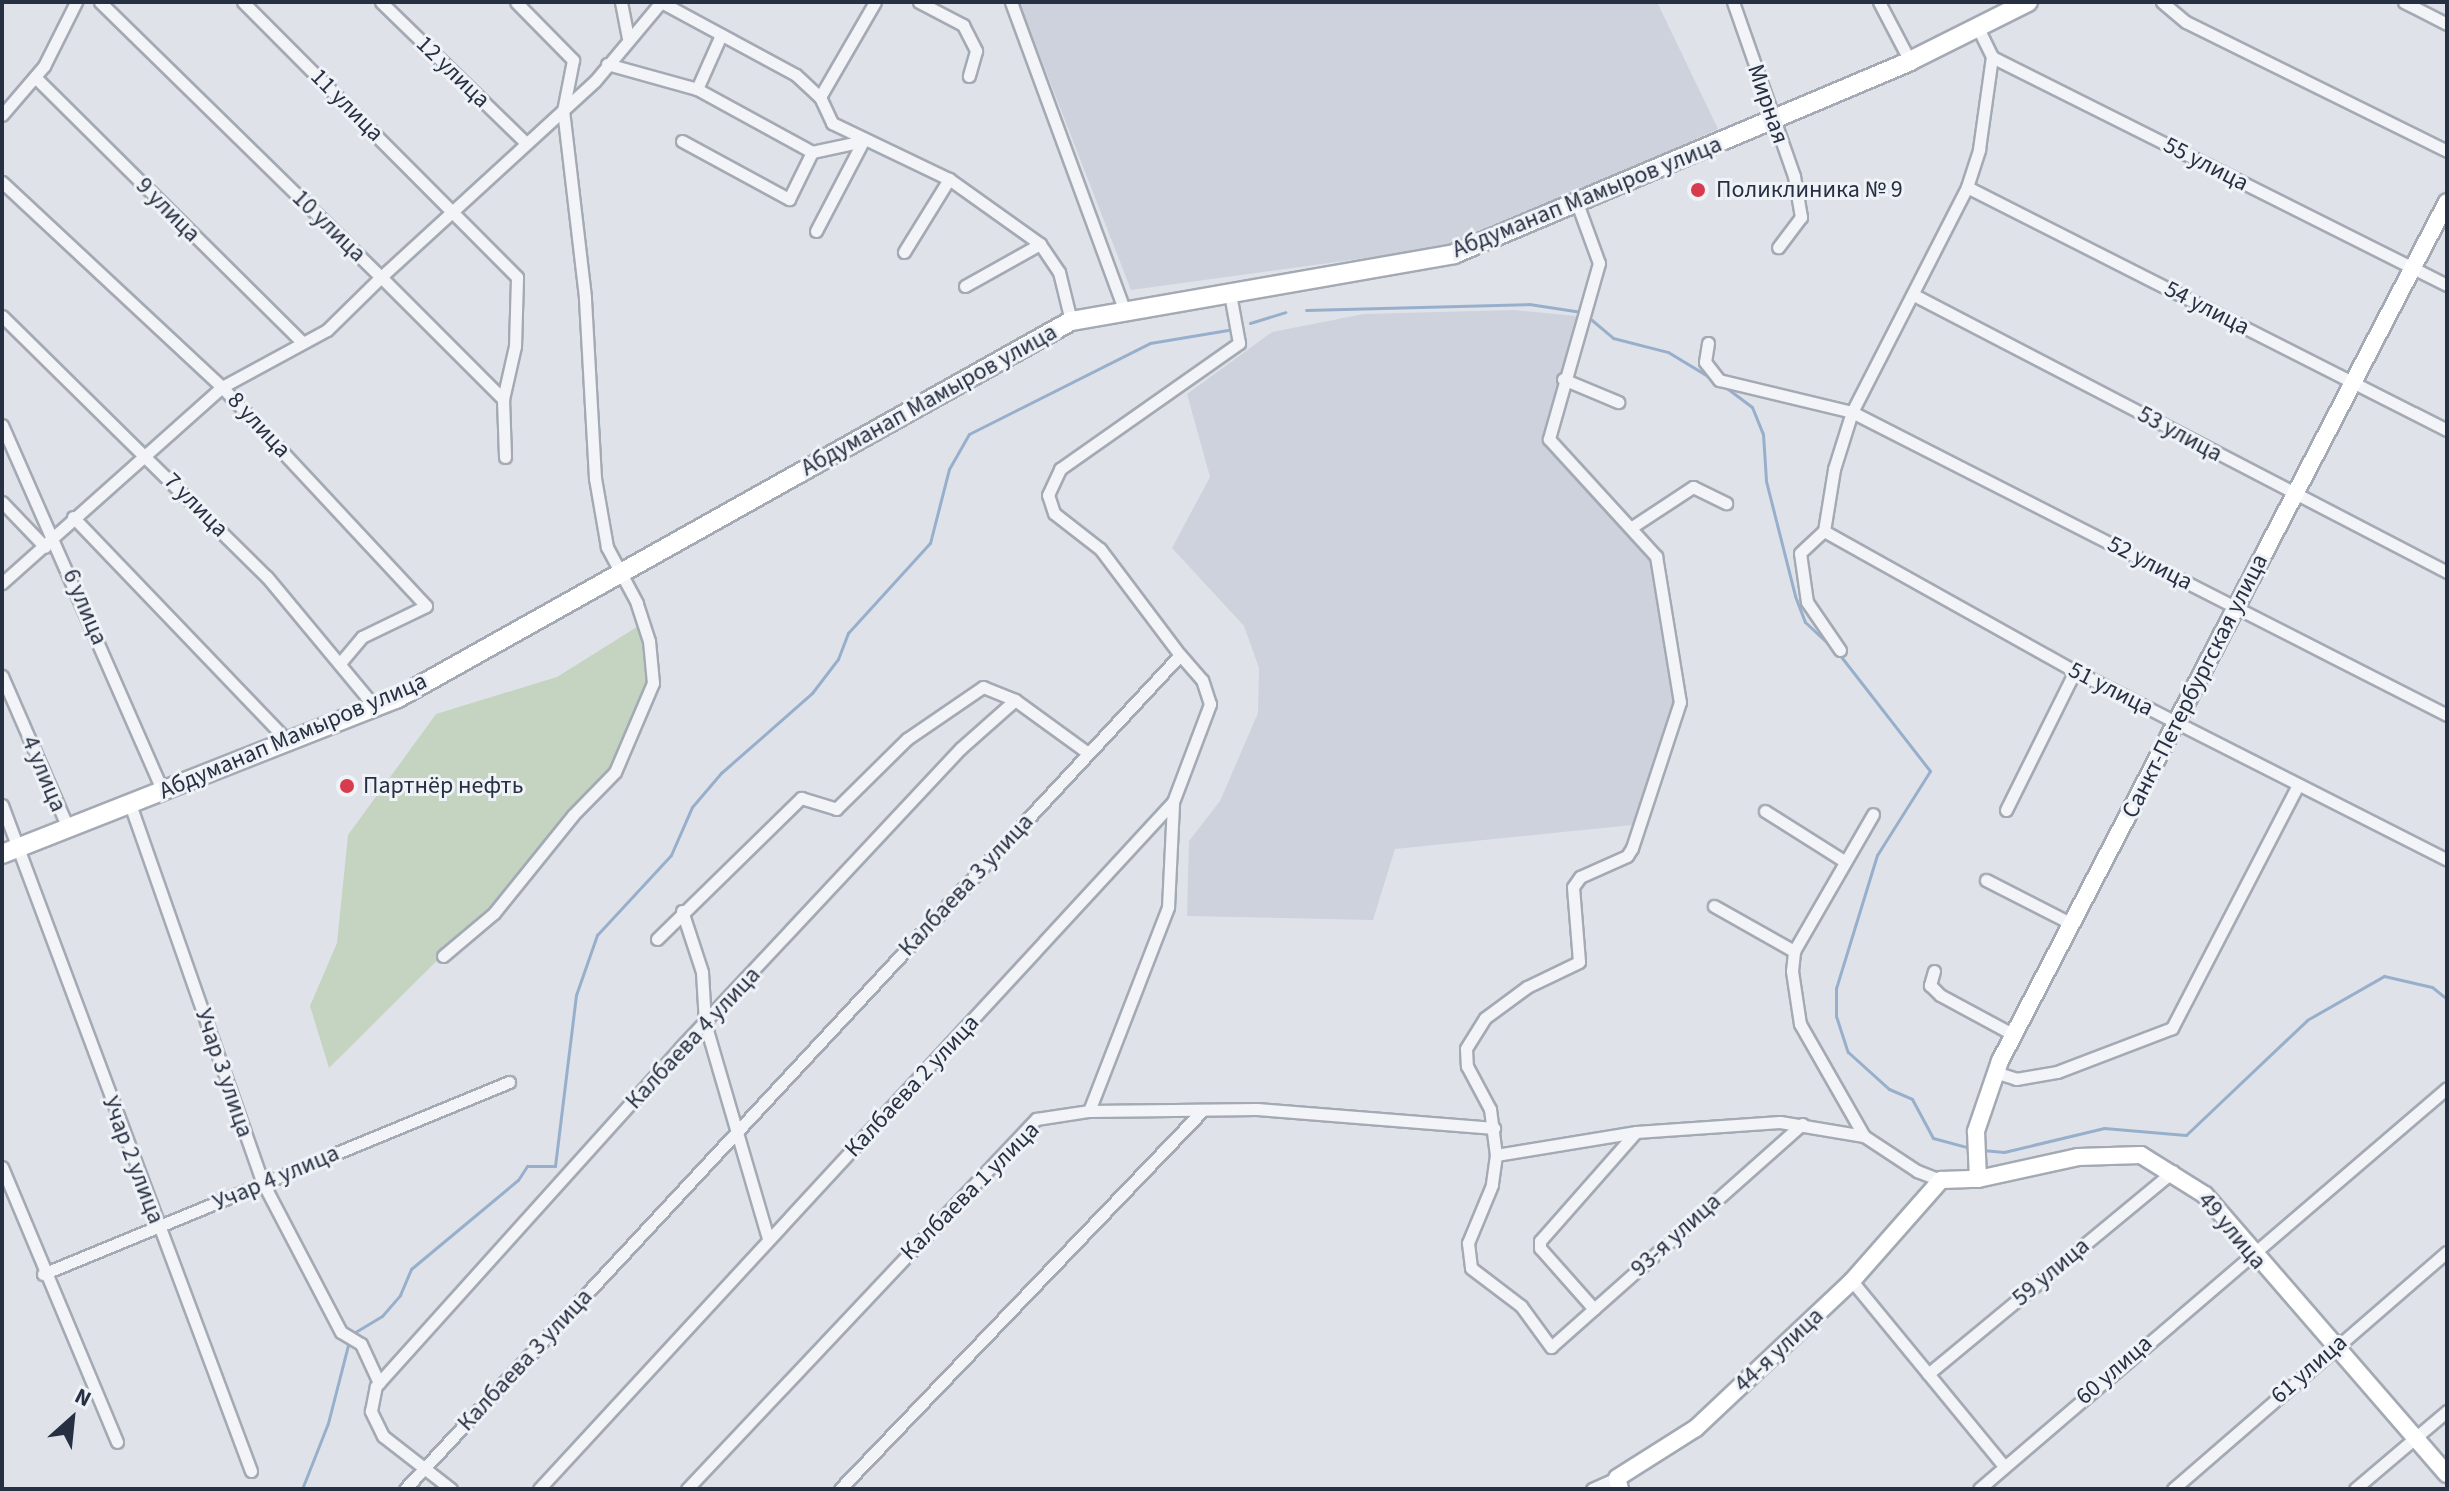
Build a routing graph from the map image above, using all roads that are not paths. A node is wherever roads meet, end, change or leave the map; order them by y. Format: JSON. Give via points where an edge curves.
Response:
{"nodes":[{"id":1,"x":76,"y":2,"type":"edge"},
{"id":2,"x":100,"y":2,"type":"edge"},
{"id":3,"x":243,"y":2,"type":"edge"},
{"id":4,"x":381,"y":2,"type":"edge"},
{"id":5,"x":516,"y":2,"type":"edge"},
{"id":6,"x":621,"y":2,"type":"edge"},
{"id":7,"x":875,"y":2,"type":"edge"},
{"id":8,"x":919,"y":2,"type":"edge"},
{"id":9,"x":1011,"y":2,"type":"edge"},
{"id":10,"x":1733,"y":2,"type":"edge"},
{"id":11,"x":1879,"y":2,"type":"edge"},
{"id":12,"x":2162,"y":2,"type":"edge"},
{"id":13,"x":2404,"y":2,"type":"edge"},
{"id":14,"x":2016,"y":4,"type":"edge"},
{"id":15,"x":2447,"y":24,"type":"edge"},
{"id":16,"x":1979,"y":30,"type":"junction"},
{"id":17,"x":721,"y":35,"type":"junction"},
{"id":18,"x":628,"y":37,"type":"junction"},
{"id":19,"x":1992,"y":57,"type":"junction"},
{"id":20,"x":1910,"y":61,"type":"junction"},
{"id":21,"x":607,"y":64,"type":"junction"},
{"id":22,"x":969,"y":76,"type":"dead end"},
{"id":23,"x":35,"y":77,"type":"junction"},
{"id":24,"x":697,"y":89,"type":"junction"},
{"id":25,"x":820,"y":97,"type":"junction"},
{"id":26,"x":563,"y":111,"type":"junction"},
{"id":27,"x":2,"y":115,"type":"edge"},
{"id":28,"x":1774,"y":120,"type":"junction"},
{"id":29,"x":682,"y":141,"type":"dead end"},
{"id":30,"x":863,"y":141,"type":"junction"},
{"id":31,"x":525,"y":142,"type":"junction"},
{"id":32,"x":2447,"y":151,"type":"edge"},
{"id":33,"x":812,"y":152,"type":"junction"},
{"id":34,"x":949,"y":179,"type":"junction"},
{"id":35,"x":2,"y":182,"type":"edge"},
{"id":36,"x":1967,"y":187,"type":"junction"},
{"id":37,"x":2447,"y":202,"type":"edge"},
{"id":38,"x":1577,"y":203,"type":"junction"},
{"id":39,"x":451,"y":208,"type":"junction"},
{"id":40,"x":816,"y":231,"type":"dead end"},
{"id":41,"x":1040,"y":244,"type":"junction"},
{"id":42,"x":1778,"y":247,"type":"dead end"},
{"id":43,"x":904,"y":252,"type":"dead end"},
{"id":44,"x":2413,"y":267,"type":"junction"},
{"id":45,"x":381,"y":277,"type":"junction"},
{"id":46,"x":2447,"y":285,"type":"edge"},
{"id":47,"x":965,"y":286,"type":"dead end"},
{"id":48,"x":1230,"y":294,"type":"junction"},
{"id":49,"x":1914,"y":295,"type":"junction"},
{"id":50,"x":1125,"y":312,"type":"junction"},
{"id":51,"x":2,"y":316,"type":"edge"},
{"id":52,"x":1071,"y":321,"type":"junction"},
{"id":53,"x":302,"y":342,"type":"junction"},
{"id":54,"x":1708,"y":343,"type":"dead end"},
{"id":55,"x":1563,"y":379,"type":"junction"},
{"id":56,"x":2354,"y":383,"type":"junction"},
{"id":57,"x":222,"y":387,"type":"junction"},
{"id":58,"x":503,"y":399,"type":"junction"},
{"id":59,"x":1618,"y":402,"type":"dead end"},
{"id":60,"x":1852,"y":412,"type":"junction"},
{"id":61,"x":2,"y":425,"type":"edge"},
{"id":62,"x":2447,"y":430,"type":"edge"},
{"id":63,"x":147,"y":455,"type":"junction"},
{"id":64,"x":505,"y":457,"type":"dead end"},
{"id":65,"x":2295,"y":494,"type":"junction"},
{"id":66,"x":2,"y":502,"type":"edge"},
{"id":67,"x":1726,"y":503,"type":"dead end"},
{"id":68,"x":73,"y":517,"type":"junction"},
{"id":69,"x":1632,"y":527,"type":"junction"},
{"id":70,"x":1824,"y":531,"type":"junction"},
{"id":71,"x":54,"y":534,"type":"junction"},
{"id":72,"x":45,"y":547,"type":"junction"},
{"id":73,"x":2447,"y":572,"type":"edge"},
{"id":74,"x":621,"y":575,"type":"junction"},
{"id":75,"x":2,"y":583,"type":"edge"},
{"id":76,"x":2236,"y":607,"type":"junction"},
{"id":77,"x":1840,"y":650,"type":"dead end"},
{"id":78,"x":1180,"y":655,"type":"junction"},
{"id":79,"x":339,"y":664,"type":"junction"},
{"id":80,"x":2075,"y":671,"type":"junction"},
{"id":81,"x":2,"y":676,"type":"edge"},
{"id":82,"x":1015,"y":700,"type":"junction"},
{"id":83,"x":375,"y":707,"type":"junction"},
{"id":84,"x":2447,"y":715,"type":"edge"},
{"id":85,"x":2176,"y":723,"type":"junction"},
{"id":86,"x":289,"y":742,"type":"junction"},
{"id":87,"x":1088,"y":753,"type":"junction"},
{"id":88,"x":2298,"y":785,"type":"junction"},
{"id":89,"x":163,"y":791,"type":"junction"},
{"id":90,"x":1173,"y":802,"type":"junction"},
{"id":91,"x":130,"y":804,"type":"junction"},
{"id":92,"x":2,"y":805,"type":"edge"},
{"id":93,"x":2006,"y":810,"type":"dead end"},
{"id":94,"x":1765,"y":811,"type":"dead end"},
{"id":95,"x":1873,"y":814,"type":"dead end"},
{"id":96,"x":68,"y":828,"type":"junction"},
{"id":97,"x":9,"y":851,"type":"edge"},
{"id":98,"x":2447,"y":860,"type":"edge"},
{"id":99,"x":1844,"y":861,"type":"junction"},
{"id":100,"x":1986,"y":880,"type":"dead end"},
{"id":101,"x":1714,"y":906,"type":"dead end"},
{"id":102,"x":682,"y":911,"type":"junction"},
{"id":103,"x":2072,"y":924,"type":"junction"},
{"id":104,"x":657,"y":939,"type":"dead end"},
{"id":105,"x":1794,"y":951,"type":"junction"},
{"id":106,"x":443,"y":956,"type":"dead end"},
{"id":107,"x":1934,"y":971,"type":"dead end"},
{"id":108,"x":705,"y":1023,"type":"junction"},
{"id":109,"x":2014,"y":1035,"type":"junction"},
{"id":110,"x":1995,"y":1072,"type":"junction"},
{"id":111,"x":509,"y":1082,"type":"dead end"},
{"id":112,"x":2447,"y":1088,"type":"edge"},
{"id":113,"x":1089,"y":1111,"type":"junction"},
{"id":114,"x":1202,"y":1111,"type":"junction"},
{"id":115,"x":1802,"y":1124,"type":"junction"},
{"id":116,"x":1494,"y":1128,"type":"junction"},
{"id":117,"x":737,"y":1131,"type":"junction"},
{"id":118,"x":1636,"y":1132,"type":"junction"},
{"id":119,"x":1864,"y":1136,"type":"junction"},
{"id":120,"x":1496,"y":1155,"type":"junction"},
{"id":121,"x":2,"y":1167,"type":"edge"},
{"id":122,"x":2173,"y":1171,"type":"junction"},
{"id":123,"x":1978,"y":1179,"type":"junction"},
{"id":124,"x":1941,"y":1180,"type":"junction"},
{"id":125,"x":263,"y":1183,"type":"junction"},
{"id":126,"x":159,"y":1230,"type":"junction"},
{"id":127,"x":768,"y":1238,"type":"junction"},
{"id":128,"x":2250,"y":1252,"type":"junction"},
{"id":129,"x":2447,"y":1252,"type":"edge"},
{"id":130,"x":43,"y":1274,"type":"junction"},
{"id":131,"x":1852,"y":1281,"type":"junction"},
{"id":132,"x":1594,"y":1309,"type":"junction"},
{"id":133,"x":2332,"y":1348,"type":"junction"},
{"id":134,"x":1928,"y":1374,"type":"junction"},
{"id":135,"x":379,"y":1383,"type":"junction"},
{"id":136,"x":2447,"y":1411,"type":"edge"},
{"id":137,"x":2415,"y":1437,"type":"junction"},
{"id":138,"x":117,"y":1442,"type":"dead end"},
{"id":139,"x":2003,"y":1465,"type":"junction"},
{"id":140,"x":424,"y":1468,"type":"junction"},
{"id":141,"x":251,"y":1471,"type":"dead end"},
{"id":142,"x":2447,"y":1474,"type":"edge"},
{"id":143,"x":1618,"y":1483,"type":"edge"},
{"id":144,"x":405,"y":1489,"type":"edge"},
{"id":145,"x":451,"y":1489,"type":"edge"},
{"id":146,"x":539,"y":1489,"type":"edge"},
{"id":147,"x":687,"y":1489,"type":"edge"},
{"id":148,"x":840,"y":1489,"type":"edge"},
{"id":149,"x":1592,"y":1489,"type":"edge"},
{"id":150,"x":1979,"y":1489,"type":"edge"},
{"id":151,"x":2173,"y":1489,"type":"edge"},
{"id":152,"x":2355,"y":1489,"type":"edge"}],
"edges":[{"from":1,"to":23,"type":"street"},
{"from":2,"to":45,"type":"street","name":"10 улица"},
{"from":3,"to":39,"type":"street","name":"11 улица"},
{"from":4,"to":31,"type":"street","name":"12 улица"},
{"from":5,"to":26,"type":"street","via":[[573,60]]},
{"from":6,"to":18,"type":"street"},
{"from":7,"to":25,"type":"street"},
{"from":8,"to":22,"type":"street","via":[[963,25],[976,51]]},
{"from":9,"to":50,"type":"street"},
{"from":10,"to":28,"type":"street","name":"Мирная"},
{"from":11,"to":20,"type":"street"},
{"from":12,"to":32,"type":"street","via":[[2186,22]]},
{"from":13,"to":15,"type":"street"},
{"from":14,"to":16,"type":"main road","name":"Абдуманап Мамыров улица"},
{"from":16,"to":19,"type":"street"},
{"from":16,"to":20,"type":"main road","name":"Абдуманап Мамыров улица"},
{"from":17,"to":18,"type":"street","name":"10 улица","via":[[661,2]]},
{"from":17,"to":24,"type":"street"},
{"from":17,"to":25,"type":"street","via":[[796,75]]},
{"from":18,"to":21,"type":"street","name":"10 улица"},
{"from":19,"to":36,"type":"street","via":[[1979,149]]},
{"from":19,"to":44,"type":"street","name":"55 улица"},
{"from":20,"to":28,"type":"main road","name":"Абдуманап Мамыров улица"},
{"from":21,"to":24,"type":"street"},
{"from":21,"to":26,"type":"street","name":"10 улица"},
{"from":23,"to":27,"type":"street"},
{"from":23,"to":53,"type":"street","name":"9 улица"},
{"from":24,"to":33,"type":"street"},
{"from":25,"to":30,"type":"street","via":[[832,123]]},
{"from":26,"to":31,"type":"street","name":"10 улица"},
{"from":26,"to":74,"type":"street","via":[[585,297],[595,478],[607,547]]},
{"from":28,"to":38,"type":"main road","name":"Абдуманап Мамыров улица"},
{"from":28,"to":42,"type":"street","name":"Мирная","via":[[1794,176],[1801,217]]},
{"from":29,"to":33,"type":"street","via":[[789,199]]},
{"from":30,"to":33,"type":"street"},
{"from":30,"to":34,"type":"street"},
{"from":30,"to":40,"type":"street"},
{"from":31,"to":39,"type":"street","name":"10 улица"},
{"from":34,"to":41,"type":"street"},
{"from":34,"to":43,"type":"street"},
{"from":35,"to":57,"type":"street","name":"8 улица"},
{"from":36,"to":49,"type":"street"},
{"from":36,"to":56,"type":"street","name":"54 улица"},
{"from":37,"to":44,"type":"street","name":"Санкт-Петербургская улица"},
{"from":38,"to":48,"type":"main road","name":"Абдуманап Мамыров улица","via":[[1454,254]]},
{"from":38,"to":55,"type":"street","via":[[1599,263],[1590,306]]},
{"from":39,"to":45,"type":"street","name":"10 улица"},
{"from":39,"to":58,"type":"street","name":"11 улица","via":[[517,277],[515,346]]},
{"from":41,"to":47,"type":"street"},
{"from":41,"to":52,"type":"street","via":[[1059,272]]},
{"from":44,"to":46,"type":"street","name":"55 улица"},
{"from":44,"to":56,"type":"street","name":"Санкт-Петербургская улица"},
{"from":45,"to":53,"type":"street","via":[[327,330]]},
{"from":45,"to":58,"type":"street"},
{"from":48,"to":50,"type":"main road","name":"Абдуманап Мамыров улица"},
{"from":48,"to":78,"type":"street","via":[[1239,343],[1060,469],[1048,495],[1054,513],[1100,549]]},
{"from":49,"to":60,"type":"street"},
{"from":49,"to":65,"type":"street","name":"53 улица"},
{"from":50,"to":52,"type":"main road","name":"Абдуманап Мамыров улица"},
{"from":51,"to":63,"type":"street","name":"7 улица"},
{"from":52,"to":74,"type":"main road","name":"Абдуманап Мамыров улица"},
{"from":53,"to":57,"type":"street"},
{"from":54,"to":60,"type":"street","name":"52 улица","via":[[1705,362],[1719,380]]},
{"from":55,"to":59,"type":"street"},
{"from":55,"to":69,"type":"street","via":[[1549,439]]},
{"from":56,"to":62,"type":"street","name":"54 улица"},
{"from":56,"to":65,"type":"street","name":"Санкт-Петербургская улица"},
{"from":57,"to":63,"type":"street"},
{"from":57,"to":79,"type":"street","name":"8 улица","via":[[426,606],[362,637]]},
{"from":58,"to":64,"type":"street"},
{"from":60,"to":70,"type":"street","via":[[1834,469]]},
{"from":60,"to":76,"type":"street","name":"52 улица"},
{"from":61,"to":71,"type":"street","name":"6 улица"},
{"from":63,"to":68,"type":"street"},
{"from":63,"to":79,"type":"street","name":"7 улица","via":[[267,577]]},
{"from":65,"to":73,"type":"street","name":"53 улица"},
{"from":65,"to":76,"type":"street","name":"Санкт-Петербургская улица"},
{"from":66,"to":72,"type":"street"},
{"from":67,"to":69,"type":"street","via":[[1693,487]]},
{"from":68,"to":71,"type":"street"},
{"from":68,"to":86,"type":"street"},
{"from":69,"to":116,"type":"street","via":[[1656,556],[1663,576],[1680,702],[1632,848],[1627,856],[1580,877],[1573,887],[1579,962],[1527,987],[1485,1018],[1466,1049],[1467,1066]]},
{"from":70,"to":77,"type":"street","via":[[1800,553],[1799,569],[1807,602]]},
{"from":70,"to":80,"type":"street","name":"51 улица"},
{"from":71,"to":72,"type":"street"},
{"from":71,"to":89,"type":"street","name":"6 улица"},
{"from":72,"to":75,"type":"street"},
{"from":74,"to":83,"type":"main road","name":"Абдуманап Мамыров улица"},
{"from":74,"to":106,"type":"street","via":[[649,641],[653,683],[615,772],[494,913]]},
{"from":76,"to":84,"type":"street","name":"52 улица"},
{"from":76,"to":85,"type":"street","name":"Санкт-Петербургская улица"},
{"from":78,"to":87,"type":"street","name":"Калбаева 3 улица"},
{"from":78,"to":90,"type":"street","name":"Калбаева 2 улица","via":[[1202,680],[1210,704]]},
{"from":79,"to":83,"type":"street","name":"7 улица"},
{"from":80,"to":85,"type":"street","name":"51 улица"},
{"from":80,"to":93,"type":"street"},
{"from":81,"to":96,"type":"street","name":"4 улица"},
{"from":82,"to":87,"type":"street"},
{"from":82,"to":102,"type":"street","via":[[983,687],[907,739],[836,809],[801,798]]},
{"from":82,"to":108,"type":"street","name":"Калбаева 4 улица","via":[[961,748]]},
{"from":83,"to":86,"type":"main road","name":"Абдуманап Мамыров улица"},
{"from":85,"to":88,"type":"street","name":"51 улица"},
{"from":85,"to":103,"type":"street","name":"Санкт-Петербургская улица"},
{"from":86,"to":89,"type":"main road","name":"Абдуманап Мамыров улица"},
{"from":87,"to":117,"type":"street","name":"Калбаева 3 улица"},
{"from":88,"to":98,"type":"street","name":"51 улица"},
{"from":88,"to":110,"type":"street","via":[[2172,1028],[2057,1072],[2016,1079]]},
{"from":89,"to":91,"type":"main road","name":"Абдуманап Мамыров улица"},
{"from":90,"to":113,"type":"street","via":[[1168,907]]},
{"from":90,"to":127,"type":"street","name":"Калбаева 2 улица"},
{"from":91,"to":96,"type":"main road","name":"Абдуманап Мамыров улица"},
{"from":91,"to":125,"type":"street","name":"Учар 3 улица"},
{"from":92,"to":97,"type":"street","name":"Учар 2 улица"},
{"from":94,"to":99,"type":"street"},
{"from":95,"to":99,"type":"street"},
{"from":96,"to":97,"type":"main road","name":"Абдуманап Мамыров улица"},
{"from":97,"to":126,"type":"street","name":"Учар 2 улица"},
{"from":99,"to":105,"type":"street"},
{"from":100,"to":103,"type":"street"},
{"from":101,"to":105,"type":"street"},
{"from":102,"to":104,"type":"street"},
{"from":102,"to":108,"type":"street","via":[[702,972]]},
{"from":103,"to":109,"type":"street","name":"Санкт-Петербургская улица"},
{"from":105,"to":119,"type":"street","via":[[1793,993],[1800,1024]]},
{"from":107,"to":109,"type":"street","via":[[1930,985],[1940,995]]},
{"from":108,"to":117,"type":"street"},
{"from":108,"to":135,"type":"street","name":"Калбаева 4 улица"},
{"from":109,"to":110,"type":"street","name":"Санкт-Петербургская улица"},
{"from":110,"to":123,"type":"street","name":"Санкт-Петербургская улица","via":[[1976,1131]]},
{"from":111,"to":125,"type":"street","name":"Учар 4 улица"},
{"from":112,"to":128,"type":"street","name":"60 улица"},
{"from":113,"to":114,"type":"street","name":"Калбаева 1 улица"},
{"from":113,"to":147,"type":"street","name":"Калбаева 1 улица","via":[[1036,1119]]},
{"from":114,"to":116,"type":"street","name":"Калбаева 1 улица","via":[[1310,1111]]},
{"from":114,"to":148,"type":"street"},
{"from":115,"to":118,"type":"street"},
{"from":115,"to":119,"type":"street"},
{"from":115,"to":132,"type":"street","name":"93-я улица"},
{"from":116,"to":120,"type":"street"},
{"from":117,"to":127,"type":"street"},
{"from":117,"to":140,"type":"street","name":"Калбаева 3 улица"},
{"from":118,"to":120,"type":"street"},
{"from":118,"to":132,"type":"street","via":[[1540,1241],[1540,1248]]},
{"from":119,"to":124,"type":"street","via":[[1917,1171]]},
{"from":120,"to":132,"type":"street","name":"93-я улица","via":[[1492,1185],[1468,1243],[1471,1268],[1521,1306],[1551,1347]]},
{"from":121,"to":130,"type":"street"},
{"from":122,"to":123,"type":"street","name":"49 улица","via":[[2141,1155],[2078,1157]]},
{"from":122,"to":128,"type":"street","name":"49 улица","via":[[2205,1195]]},
{"from":122,"to":134,"type":"street","name":"59 улица"},
{"from":123,"to":124,"type":"street","name":"49 улица"},
{"from":124,"to":131,"type":"street","name":"44-я улица"},
{"from":125,"to":126,"type":"street","name":"Учар 4 улица"},
{"from":125,"to":135,"type":"street","name":"Учар 3 улица","via":[[341,1332],[361,1344]]},
{"from":126,"to":130,"type":"street","name":"Учар 4 улица"},
{"from":126,"to":141,"type":"street","name":"Учар 2 улица"},
{"from":127,"to":146,"type":"street","name":"Калбаева 2 улица"},
{"from":128,"to":133,"type":"street","name":"49 улица"},
{"from":128,"to":139,"type":"street","name":"60 улица"},
{"from":129,"to":133,"type":"street","name":"61 улица"},
{"from":130,"to":138,"type":"street"},
{"from":131,"to":134,"type":"street"},
{"from":131,"to":143,"type":"street","name":"44-я улица","via":[[1696,1428]]},
{"from":133,"to":137,"type":"street","name":"49 улица"},
{"from":133,"to":151,"type":"street","name":"61 улица"},
{"from":134,"to":139,"type":"street"},
{"from":135,"to":140,"type":"street","via":[[371,1411],[377,1425]]},
{"from":136,"to":137,"type":"street"},
{"from":137,"to":142,"type":"street","name":"49 улица"},
{"from":137,"to":152,"type":"street"},
{"from":139,"to":150,"type":"street","name":"60 улица"},
{"from":140,"to":144,"type":"street","name":"Калбаева 3 улица"},
{"from":140,"to":145,"type":"street"},
{"from":143,"to":149,"type":"street","name":"44-я улица"}]}
